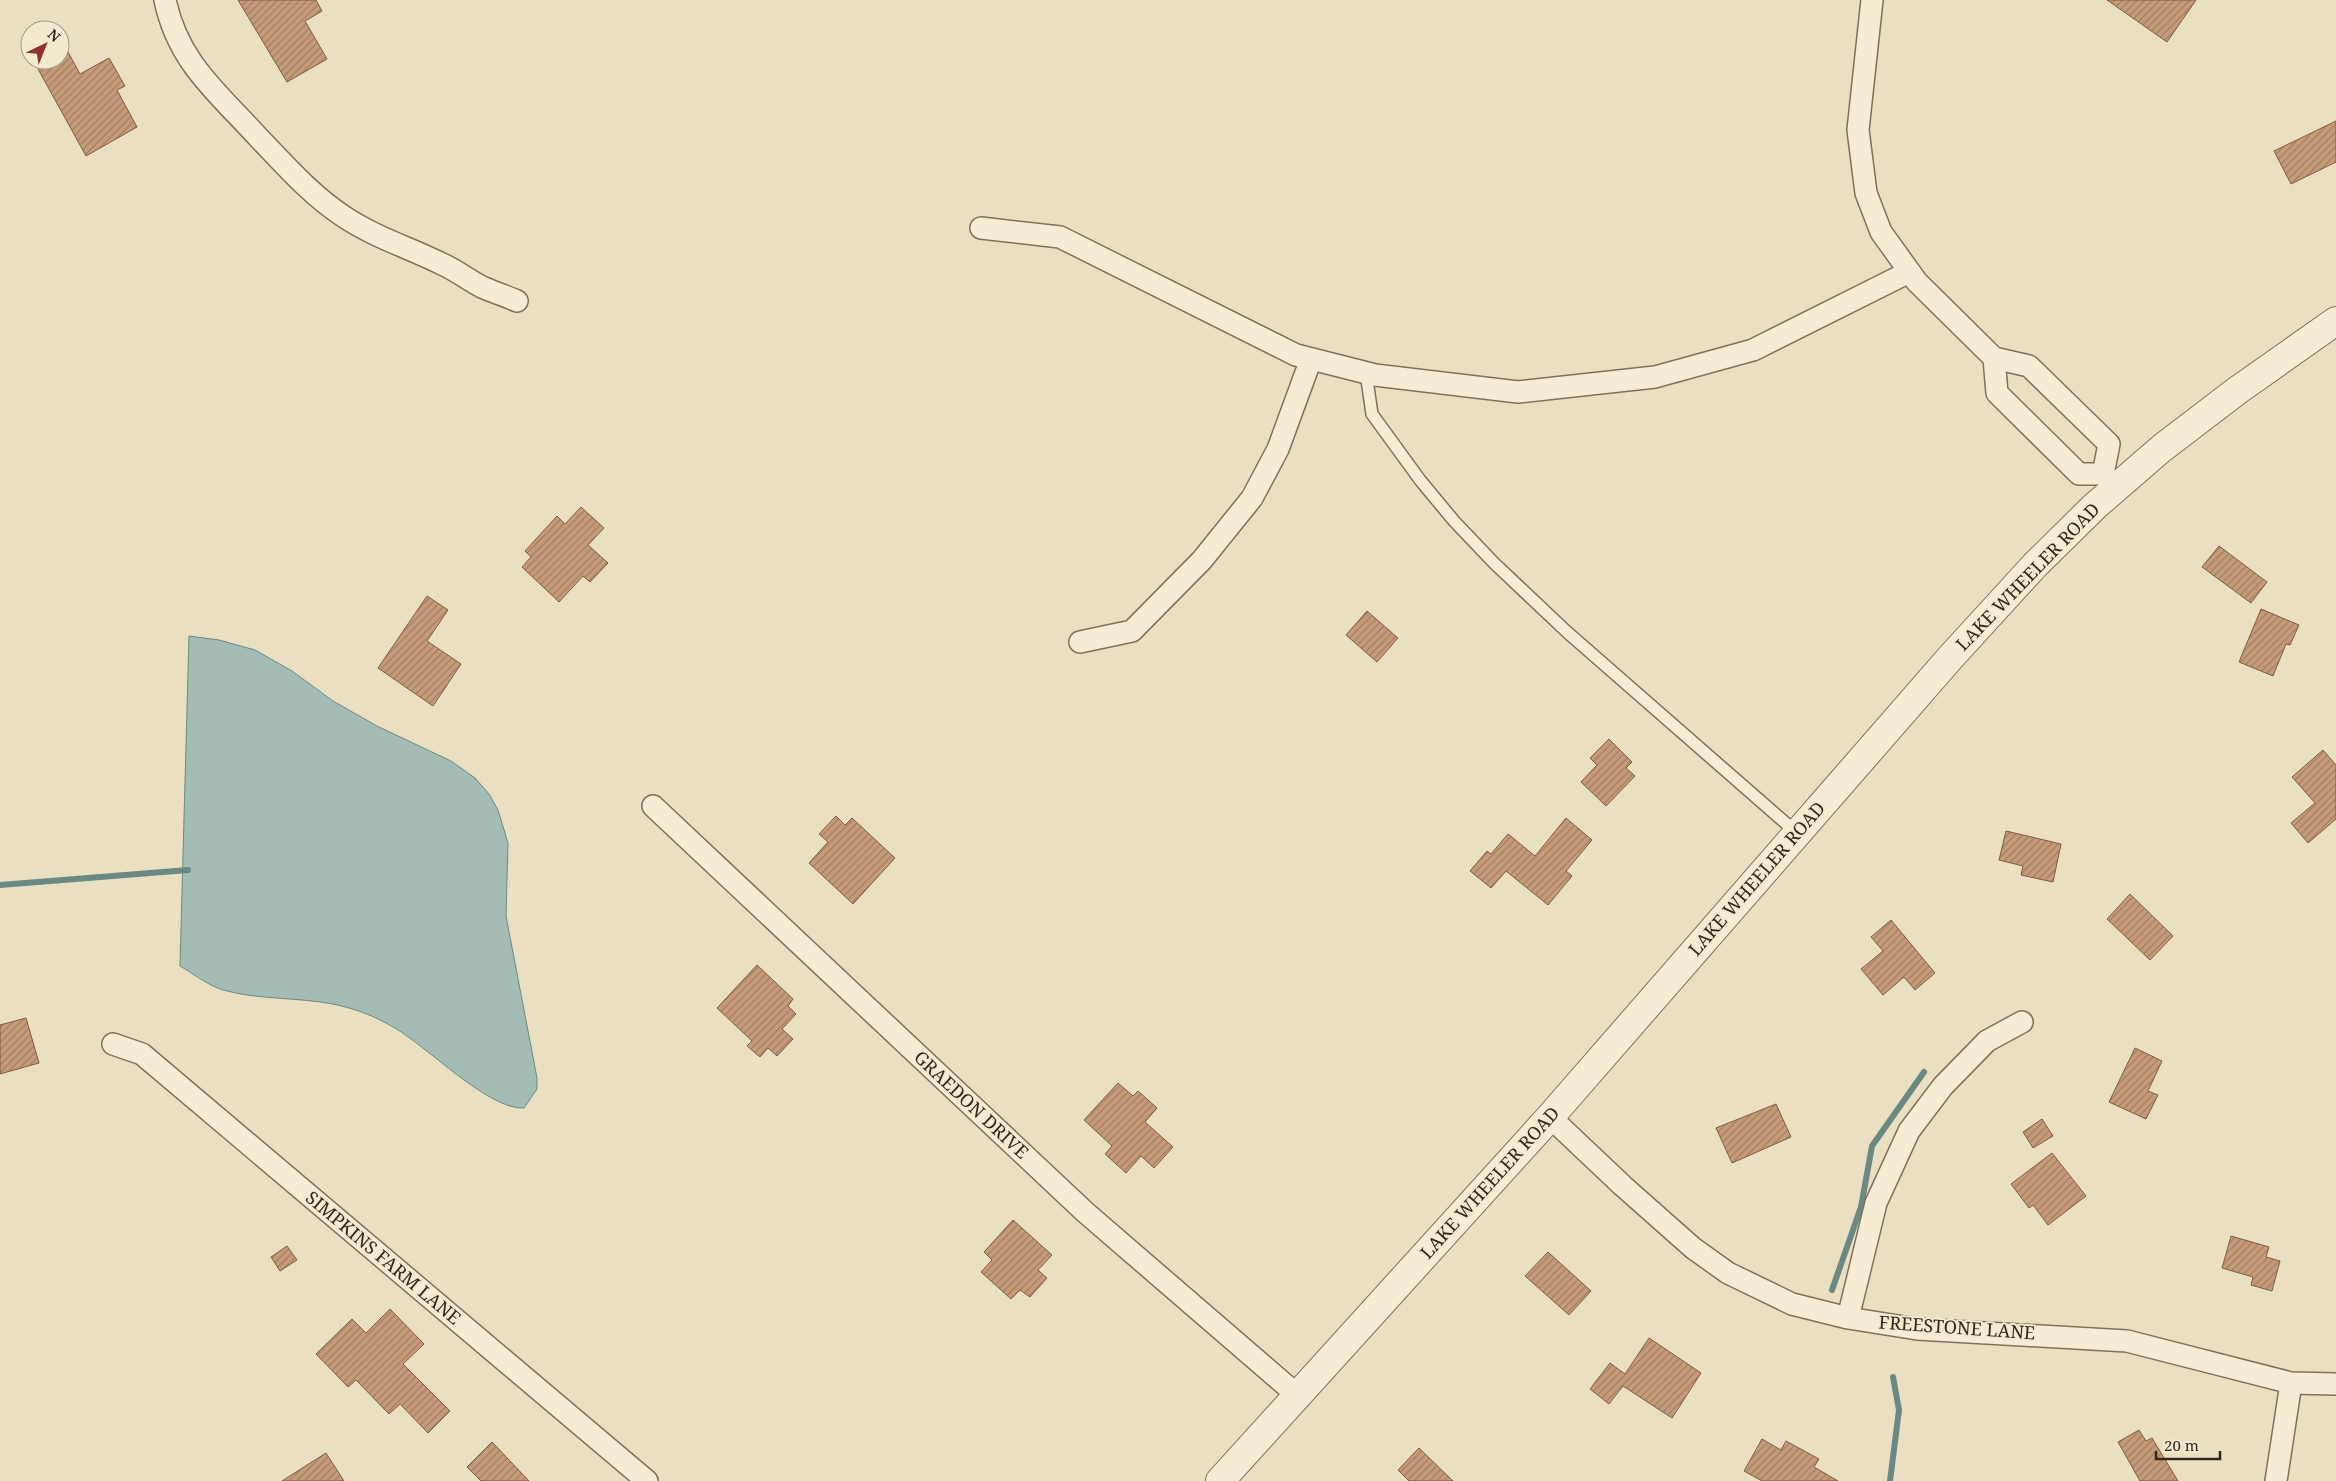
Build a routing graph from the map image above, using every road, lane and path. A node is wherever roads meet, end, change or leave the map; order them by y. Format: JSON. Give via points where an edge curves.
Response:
{"nodes":[{"id":1,"x":165,"y":0,"type":"edge"},
{"id":2,"x":1872,"y":0,"type":"edge"},
{"id":3,"x":981,"y":228,"type":"dead end"},
{"id":4,"x":1910,"y":272,"type":"junction"},
{"id":5,"x":517,"y":301,"type":"dead end"},
{"id":6,"x":2336,"y":321,"type":"edge"},
{"id":7,"x":1994,"y":358,"type":"junction"},
{"id":8,"x":1311,"y":359,"type":"junction"},
{"id":9,"x":1366,"y":373,"type":"junction"},
{"id":10,"x":2110,"y":481,"type":"junction"},
{"id":11,"x":1080,"y":642,"type":"dead end"},
{"id":12,"x":653,"y":806,"type":"dead end"},
{"id":13,"x":1797,"y":833,"type":"junction"},
{"id":14,"x":2022,"y":1022,"type":"dead end"},
{"id":15,"x":113,"y":1044,"type":"dead end"},
{"id":16,"x":1550,"y":1116,"type":"junction"},
{"id":17,"x":1848,"y":1318,"type":"junction"},
{"id":18,"x":2291,"y":1383,"type":"junction"},
{"id":19,"x":2336,"y":1384,"type":"edge"},
{"id":20,"x":1297,"y":1395,"type":"junction"},
{"id":21,"x":647,"y":1481,"type":"edge"},
{"id":22,"x":1220,"y":1481,"type":"edge"},
{"id":23,"x":2276,"y":1481,"type":"edge"}],
"edges":[{"from":1,"to":5,"type":"street","via":[[175,32],[197,71],[215,94],[299,180],[343,216],[386,240]]},
{"from":2,"to":4,"type":"street","via":[[1858,130],[1866,193],[1881,232]]},
{"from":3,"to":8,"type":"street","via":[[1060,237],[1296,355]]},
{"from":4,"to":7,"type":"street"},
{"from":4,"to":9,"type":"street","via":[[1753,350],[1655,377],[1518,392]]},
{"from":6,"to":10,"type":"street","name":"LAKE WHEELER ROAD","via":[[2162,448]]},
{"from":7,"to":10,"type":"street","via":[[1997,393],[2079,474]]},
{"from":7,"to":10,"type":"street","via":[[2029,366],[2109,444]]},
{"from":8,"to":9,"type":"street"},
{"from":8,"to":11,"type":"street","via":[[1278,449],[1252,498],[1202,560],[1132,631]]},
{"from":9,"to":13,"type":"lane","via":[[1372,414],[1454,521],[1567,632]]},
{"from":10,"to":13,"type":"street","name":"LAKE WHEELER ROAD"},
{"from":12,"to":20,"type":"street","name":"GRAEDON DRIVE","via":[[1085,1212]]},
{"from":13,"to":16,"type":"street","name":"LAKE WHEELER ROAD"},
{"from":14,"to":17,"type":"street","via":[[1987,1041],[1943,1086],[1909,1131],[1876,1202]]},
{"from":15,"to":21,"type":"street","name":"SIMPKINS FARM LANE","via":[[142,1054]]},
{"from":16,"to":17,"type":"street","name":"FREESTONE LANE","via":[[1693,1248],[1728,1273],[1792,1304]]},
{"from":16,"to":20,"type":"street","name":"LAKE WHEELER ROAD"},
{"from":17,"to":18,"type":"street","name":"FREESTONE LANE","via":[[1916,1329],[2127,1340]]},
{"from":18,"to":19,"type":"street","name":"FREESTONE LANE"},
{"from":18,"to":23,"type":"street"},
{"from":20,"to":22,"type":"street","name":"LAKE WHEELER ROAD"}]}
